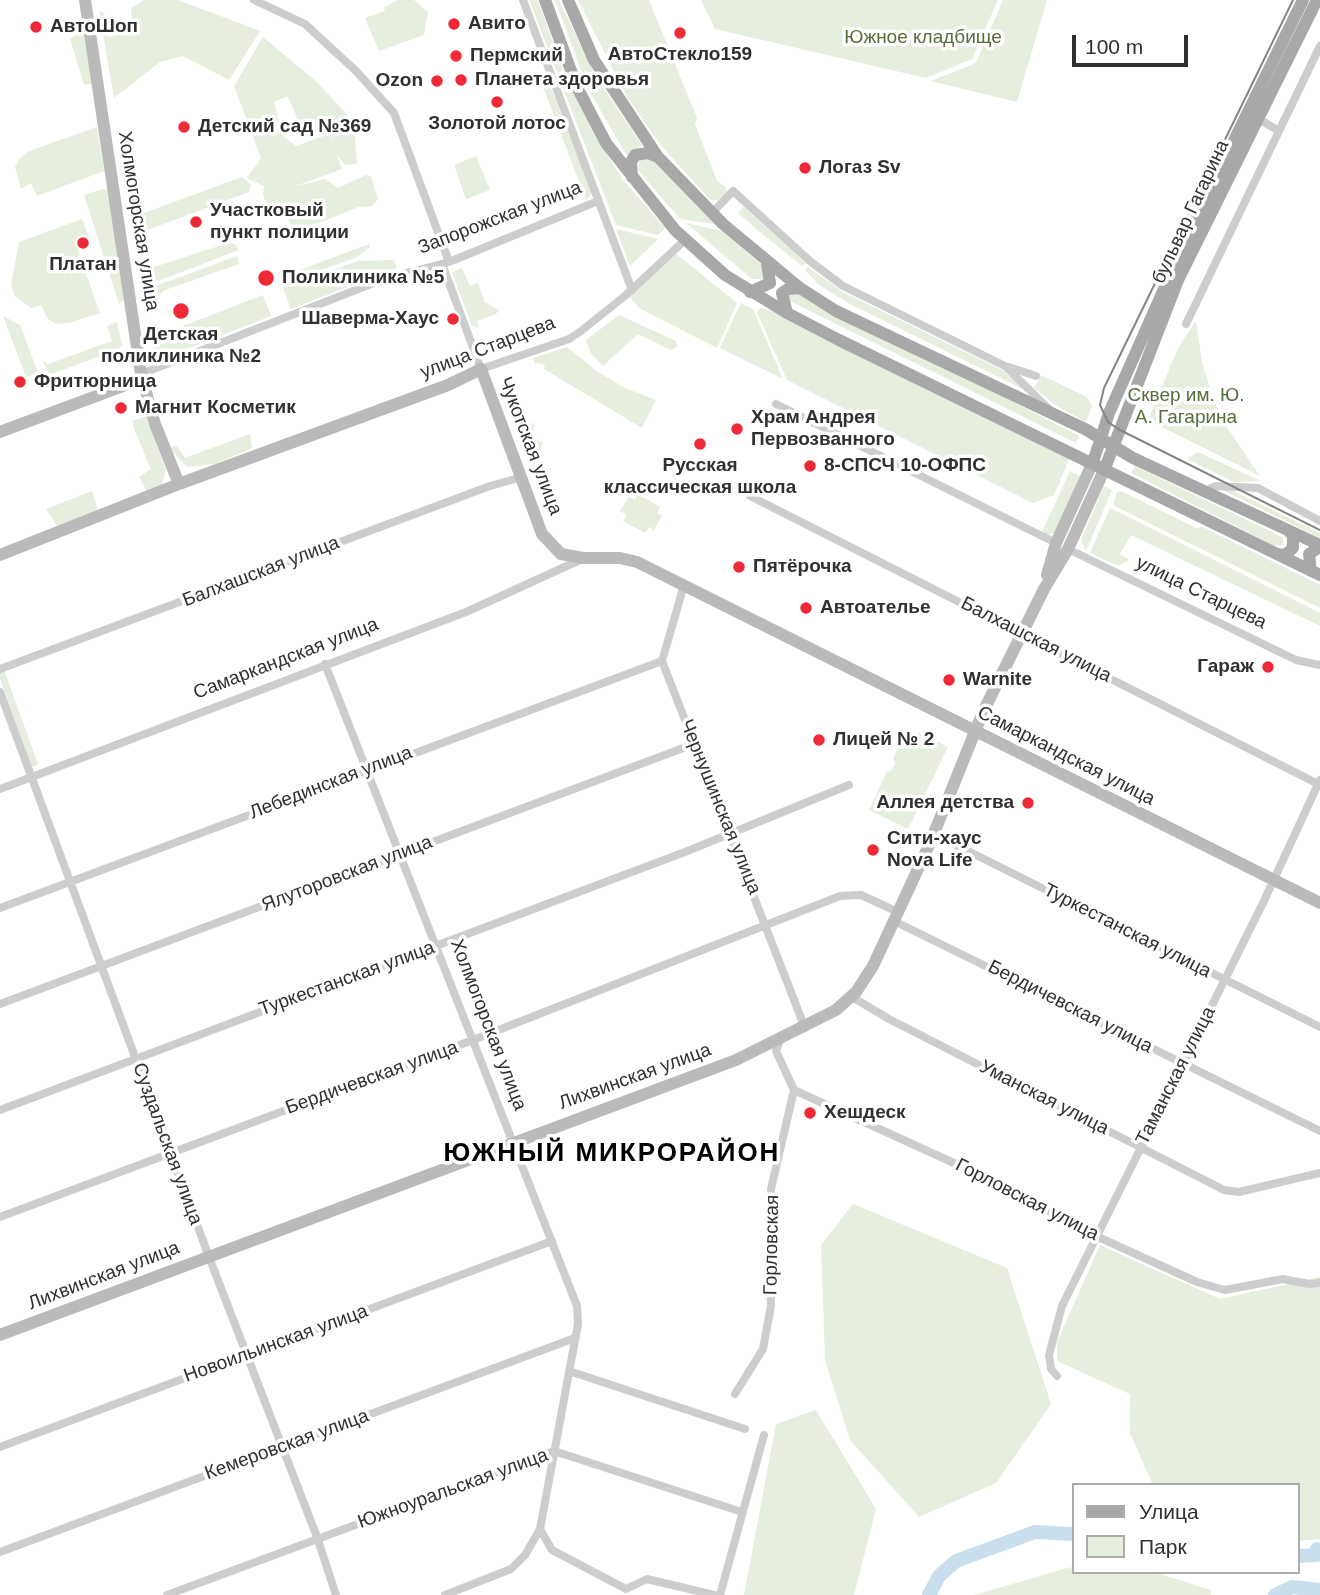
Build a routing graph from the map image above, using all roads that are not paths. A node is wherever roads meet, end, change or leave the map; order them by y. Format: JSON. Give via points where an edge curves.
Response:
{"nodes":[{"id":1,"x":85,"y":0,"type":"edge"},
{"id":2,"x":254,"y":0,"type":"edge"},
{"id":3,"x":523,"y":0,"type":"edge"},
{"id":4,"x":545,"y":0,"type":"edge"},
{"id":5,"x":568,"y":0,"type":"edge"},
{"id":6,"x":1303,"y":0,"type":"edge"},
{"id":7,"x":1317,"y":0,"type":"edge"},
{"id":8,"x":1320,"y":46,"type":"edge"},
{"id":9,"x":1257,"y":118,"type":"junction"},
{"id":10,"x":1279,"y":131,"type":"junction"},
{"id":11,"x":658,"y":157,"type":"junction"},
{"id":12,"x":633,"y":181,"type":"junction"},
{"id":13,"x":598,"y":201,"type":"junction"},
{"id":14,"x":712,"y":213,"type":"junction"},
{"id":15,"x":1199,"y":224,"type":"junction"},
{"id":16,"x":685,"y":240,"type":"junction"},
{"id":17,"x":445,"y":263,"type":"junction"},
{"id":18,"x":767,"y":263,"type":"junction"},
{"id":19,"x":800,"y":288,"type":"junction"},
{"id":20,"x":632,"y":290,"type":"junction"},
{"id":21,"x":750,"y":292,"type":"junction"},
{"id":22,"x":787,"y":313,"type":"junction"},
{"id":23,"x":1186,"y":324,"type":"dead end"},
{"id":24,"x":1005,"y":366,"type":"junction"},
{"id":25,"x":481,"y":369,"type":"junction"},
{"id":26,"x":142,"y":376,"type":"junction"},
{"id":27,"x":1036,"y":376,"type":"dead end"},
{"id":28,"x":776,"y":404,"type":"dead end"},
{"id":29,"x":1110,"y":413,"type":"junction"},
{"id":30,"x":1057,"y":417,"type":"junction"},
{"id":31,"x":1086,"y":429,"type":"junction"},
{"id":32,"x":0,"y":432,"type":"edge"},
{"id":33,"x":1108,"y":443,"type":"junction"},
{"id":34,"x":1093,"y":462,"type":"junction"},
{"id":35,"x":1105,"y":468,"type":"junction"},
{"id":36,"x":522,"y":477,"type":"junction"},
{"id":37,"x":179,"y":484,"type":"junction"},
{"id":38,"x":1205,"y":492,"type":"junction"},
{"id":39,"x":750,"y":496,"type":"dead end"},
{"id":40,"x":1320,"y":521,"type":"edge"},
{"id":41,"x":1288,"y":530,"type":"junction"},
{"id":42,"x":1062,"y":546,"type":"junction"},
{"id":43,"x":1320,"y":546,"type":"edge"},
{"id":44,"x":1277,"y":554,"type":"junction"},
{"id":45,"x":0,"y":555,"type":"edge"},
{"id":46,"x":583,"y":558,"type":"junction"},
{"id":47,"x":646,"y":566,"type":"joint"},
{"id":48,"x":1316,"y":573,"type":"edge"},
{"id":49,"x":684,"y":585,"type":"junction"},
{"id":50,"x":1023,"y":634,"type":"junction"},
{"id":51,"x":662,"y":661,"type":"junction"},
{"id":52,"x":325,"y":664,"type":"junction"},
{"id":53,"x":1320,"y":665,"type":"edge"},
{"id":54,"x":0,"y":669,"type":"edge"},
{"id":55,"x":0,"y":692,"type":"edge"},
{"id":56,"x":975,"y":732,"type":"junction"},
{"id":57,"x":694,"y":744,"type":"junction"},
{"id":58,"x":366,"y":769,"type":"junction"},
{"id":59,"x":31,"y":777,"type":"junction"},
{"id":60,"x":1319,"y":783,"type":"edge"},
{"id":61,"x":849,"y":785,"type":"dead end"},
{"id":62,"x":0,"y":789,"type":"edge"},
{"id":63,"x":731,"y":833,"type":"junction"},
{"id":64,"x":934,"y":834,"type":"junction"},
{"id":65,"x":400,"y":854,"type":"junction"},
{"id":66,"x":1273,"y":880,"type":"junction"},
{"id":67,"x":70,"y":882,"type":"junction"},
{"id":68,"x":1320,"y":903,"type":"edge"},
{"id":69,"x":0,"y":908,"type":"edge"},
{"id":70,"x":896,"y":916,"type":"junction"},
{"id":71,"x":767,"y":926,"type":"junction"},
{"id":72,"x":436,"y":947,"type":"junction"},
{"id":73,"x":101,"y":966,"type":"junction"},
{"id":74,"x":1224,"y":980,"type":"junction"},
{"id":75,"x":852,"y":996,"type":"junction"},
{"id":76,"x":0,"y":1004,"type":"edge"},
{"id":77,"x":1320,"y":1027,"type":"edge"},
{"id":78,"x":805,"y":1028,"type":"junction"},
{"id":79,"x":781,"y":1038,"type":"junction"},
{"id":80,"x":473,"y":1040,"type":"junction"},
{"id":81,"x":136,"y":1058,"type":"junction"},
{"id":82,"x":1183,"y":1064,"type":"junction"},
{"id":83,"x":794,"y":1090,"type":"junction"},
{"id":84,"x":0,"y":1110,"type":"edge"},
{"id":85,"x":1320,"y":1131,"type":"edge"},
{"id":86,"x":513,"y":1143,"type":"junction"},
{"id":87,"x":1140,"y":1147,"type":"junction"},
{"id":88,"x":170,"y":1153,"type":"junction"},
{"id":89,"x":1320,"y":1173,"type":"edge"},
{"id":90,"x":0,"y":1217,"type":"edge"},
{"id":91,"x":1096,"y":1236,"type":"junction"},
{"id":92,"x":552,"y":1241,"type":"junction"},
{"id":93,"x":209,"y":1257,"type":"junction"},
{"id":94,"x":1320,"y":1283,"type":"edge"},
{"id":95,"x":0,"y":1335,"type":"edge"},
{"id":96,"x":575,"y":1338,"type":"junction"},
{"id":97,"x":247,"y":1355,"type":"junction"},
{"id":98,"x":569,"y":1371,"type":"junction"},
{"id":99,"x":1058,"y":1376,"type":"dead end"},
{"id":100,"x":735,"y":1394,"type":"dead end"},
{"id":101,"x":745,"y":1429,"type":"dead end"},
{"id":102,"x":764,"y":1435,"type":"dead end"},
{"id":103,"x":0,"y":1447,"type":"edge"},
{"id":104,"x":282,"y":1447,"type":"junction"},
{"id":105,"x":554,"y":1451,"type":"junction"},
{"id":106,"x":742,"y":1513,"type":"junction"},
{"id":107,"x":540,"y":1529,"type":"junction"},
{"id":108,"x":317,"y":1537,"type":"junction"},
{"id":109,"x":0,"y":1552,"type":"edge"},
{"id":110,"x":628,"y":1592,"type":"edge"},
{"id":111,"x":167,"y":1595,"type":"edge"},
{"id":112,"x":336,"y":1595,"type":"edge"},
{"id":113,"x":445,"y":1595,"type":"edge"},
{"id":114,"x":717,"y":1595,"type":"edge"}],
"edges":[{"from":1,"to":26,"type":"main road","name":"Холмогорская улица"},
{"from":2,"to":17,"type":"street","name":"Чукотская улица","via":[[305,24],[394,113]]},
{"from":3,"to":13,"type":"street"},
{"from":4,"to":12,"type":"main road","via":[[577,87],[606,143]]},
{"from":5,"to":11,"type":"main road","via":[[594,60]]},
{"from":6,"to":15,"type":"main road","name":"бульвар Гагарина"},
{"from":7,"to":9,"type":"main road","name":"бульвар Гагарина"},
{"from":8,"to":10,"type":"street"},
{"from":9,"to":10,"type":"street"},
{"from":9,"to":15,"type":"main road","name":"бульвар Гагарина"},
{"from":10,"to":23,"type":"street"},
{"from":11,"to":12,"type":"main road","via":[[635,155]]},
{"from":11,"to":14,"type":"main road"},
{"from":12,"to":16,"type":"main road"},
{"from":13,"to":17,"type":"street","name":"Запорожская улица"},
{"from":13,"to":20,"type":"street"},
{"from":14,"to":18,"type":"main road"},
{"from":14,"to":24,"type":"street","via":[[733,191],[843,286]]},
{"from":15,"to":29,"type":"main road","name":"бульвар Гагарина"},
{"from":15,"to":33,"type":"main road","name":"бульвар Гагарина"},
{"from":16,"to":20,"type":"street","name":"улица Старцева"},
{"from":16,"to":21,"type":"main road"},
{"from":17,"to":25,"type":"street","name":"Чукотская улица"},
{"from":17,"to":26,"type":"street","name":"Запорожская улица","via":[[384,279]]},
{"from":18,"to":19,"type":"main road"},
{"from":18,"to":21,"type":"main road","via":[[770,284]]},
{"from":19,"to":22,"type":"main road","via":[[782,293]]},
{"from":19,"to":30,"type":"main road","via":[[836,311]]},
{"from":20,"to":25,"type":"street","name":"улица Старцева","via":[[569,338]]},
{"from":21,"to":22,"type":"main road"},
{"from":22,"to":34,"type":"main road"},
{"from":24,"to":27,"type":"street"},
{"from":24,"to":30,"type":"street"},
{"from":25,"to":36,"type":"main road","name":"Чукотская улица"},
{"from":25,"to":37,"type":"main road","name":"улица Старцева"},
{"from":26,"to":32,"type":"main road","name":"Запорожская улица"},
{"from":26,"to":37,"type":"main road","name":"Холмогорская улица"},
{"from":28,"to":42,"type":"street","name":"улица Старцева"},
{"from":29,"to":31,"type":"main road"},
{"from":29,"to":33,"type":"main road","name":"бульвар Гагарина"},
{"from":30,"to":31,"type":"main road"},
{"from":31,"to":33,"type":"main road"},
{"from":33,"to":34,"type":"main road"},
{"from":33,"to":35,"type":"main road"},
{"from":33,"to":38,"type":"main road"},
{"from":34,"to":35,"type":"main road"},
{"from":34,"to":42,"type":"main road"},
{"from":35,"to":42,"type":"main road"},
{"from":35,"to":44,"type":"main road"},
{"from":36,"to":46,"type":"main road","name":"Чукотская улица","via":[[542,534],[561,554]]},
{"from":36,"to":54,"type":"street","name":"Балхашская улица"},
{"from":37,"to":45,"type":"main road","name":"улица Старцева"},
{"from":38,"to":40,"type":"street","via":[[1215,486],[1258,488]]},
{"from":38,"to":41,"type":"main road"},
{"from":39,"to":50,"type":"street","name":"Балхашская улица"},
{"from":41,"to":43,"type":"main road"},
{"from":41,"to":44,"type":"main road","via":[[1293,548],[1285,555]]},
{"from":42,"to":50,"type":"main road","name":"Лихвинская улица"},
{"from":42,"to":53,"type":"street","name":"улица Старцева","via":[[1297,660]]},
{"from":43,"to":48,"type":"main road","via":[[1309,554]]},
{"from":44,"to":48,"type":"main road"},
{"from":46,"to":47,"type":"main road","name":"Чукотская улица","via":[[620,558]]},
{"from":46,"to":52,"type":"street","name":"Самаркандская улица","via":[[466,612]]},
{"from":47,"to":49,"type":"main road","name":"Самаркандская улица"},
{"from":49,"to":51,"type":"street"},
{"from":49,"to":56,"type":"main road","name":"Самаркандская улица"},
{"from":50,"to":56,"type":"main road","name":"Лихвинская улица"},
{"from":50,"to":60,"type":"street","name":"Балхашская улица"},
{"from":51,"to":57,"type":"street","name":"Чернушинская улица"},
{"from":51,"to":58,"type":"street","name":"Лебединская улица"},
{"from":52,"to":58,"type":"street","name":"Холмогорская улица"},
{"from":52,"to":59,"type":"street","name":"Самаркандская улица"},
{"from":55,"to":59,"type":"street","name":"Суздальская улица"},
{"from":56,"to":64,"type":"main road","name":"Лихвинская улица"},
{"from":56,"to":66,"type":"main road","name":"Самаркандская улица"},
{"from":57,"to":63,"type":"street","name":"Чернушинская улица"},
{"from":57,"to":65,"type":"street","name":"Ялуторовская улица"},
{"from":58,"to":65,"type":"street","name":"Холмогорская улица"},
{"from":58,"to":67,"type":"street","name":"Лебединская улица"},
{"from":59,"to":62,"type":"street","name":"Самаркандская улица"},
{"from":59,"to":67,"type":"street","name":"Суздальская улица"},
{"from":60,"to":66,"type":"street","name":"Таманская улица"},
{"from":61,"to":63,"type":"street","name":"Туркестанская улица"},
{"from":63,"to":71,"type":"street","name":"Чернушинская улица"},
{"from":63,"to":72,"type":"street","name":"Туркестанская улица"},
{"from":64,"to":70,"type":"main road","name":"Лихвинская улица"},
{"from":64,"to":74,"type":"street","name":"Туркестанская улица"},
{"from":65,"to":72,"type":"street","name":"Холмогорская улица"},
{"from":65,"to":73,"type":"street","name":"Ялуторовская улица"},
{"from":66,"to":68,"type":"main road","name":"Самаркандская улица"},
{"from":66,"to":74,"type":"street","name":"Таманская улица"},
{"from":67,"to":69,"type":"street","name":"Лебединская улица"},
{"from":67,"to":73,"type":"street","name":"Суздальская улица"},
{"from":70,"to":71,"type":"street","name":"Бердичевская улица","via":[[864,896],[848,894]]},
{"from":70,"to":75,"type":"main road","name":"Лихвинская улица","via":[[870,972]]},
{"from":70,"to":82,"type":"street","name":"Бердичевская улица"},
{"from":71,"to":78,"type":"street","name":"Чернушинская улица"},
{"from":71,"to":80,"type":"street","name":"Бердичевская улица"},
{"from":72,"to":80,"type":"street","name":"Холмогорская улица"},
{"from":72,"to":81,"type":"street","name":"Туркестанская улица"},
{"from":73,"to":76,"type":"street","name":"Ялуторовская улица"},
{"from":73,"to":81,"type":"street","name":"Суздальская улица"},
{"from":74,"to":77,"type":"street","name":"Туркестанская улица"},
{"from":74,"to":82,"type":"street","name":"Таманская улица"},
{"from":75,"to":78,"type":"main road","name":"Лихвинская улица"},
{"from":75,"to":87,"type":"street","name":"Уманская улица","via":[[888,1019]]},
{"from":78,"to":79,"type":"main road","name":"Лихвинская улица"},
{"from":79,"to":83,"type":"street","via":[[776,1051]]},
{"from":79,"to":86,"type":"main road","name":"Лихвинская улица","via":[[736,1060]]},
{"from":80,"to":86,"type":"street","name":"Холмогорская улица"},
{"from":80,"to":88,"type":"street","name":"Бердичевская улица"},
{"from":81,"to":84,"type":"street","name":"Туркестанская улица"},
{"from":81,"to":88,"type":"street","name":"Суздальская улица"},
{"from":82,"to":85,"type":"street","name":"Бердичевская улица"},
{"from":82,"to":87,"type":"street","name":"Таманская улица"},
{"from":83,"to":91,"type":"street","name":"Горловская улица","via":[[978,1174]]},
{"from":83,"to":100,"type":"street","name":"Горловская","via":[[771,1189],[771,1306],[763,1349]]},
{"from":86,"to":92,"type":"street","name":"Холмогорская улица"},
{"from":86,"to":93,"type":"main road","name":"Лихвинская улица"},
{"from":87,"to":89,"type":"street","name":"Уманская улица","via":[[1233,1193]]},
{"from":87,"to":91,"type":"street","name":"Таманская улица"},
{"from":88,"to":90,"type":"street","name":"Бердичевская улица"},
{"from":88,"to":93,"type":"street","name":"Суздальская улица"},
{"from":91,"to":94,"type":"street","name":"Горловская улица","via":[[1225,1290],[1283,1279]]},
{"from":91,"to":99,"type":"street","name":"Таманская улица","via":[[1062,1306],[1049,1355]]},
{"from":92,"to":96,"type":"street","name":"Холмогорская улица","via":[[577,1306]]},
{"from":92,"to":97,"type":"street","name":"Новоильинская улица"},
{"from":93,"to":95,"type":"main road","name":"Лихвинская улица"},
{"from":93,"to":97,"type":"street","name":"Суздальская улица"},
{"from":96,"to":98,"type":"street","name":"Холмогорская улица"},
{"from":96,"to":104,"type":"street","name":"Кемеровская улица"},
{"from":97,"to":103,"type":"street","name":"Новоильинская улица"},
{"from":97,"to":104,"type":"street","name":"Суздальская улица"},
{"from":98,"to":101,"type":"street"},
{"from":98,"to":105,"type":"street","name":"Холмогорская улица"},
{"from":102,"to":106,"type":"street"},
{"from":104,"to":108,"type":"street","name":"Суздальская улица"},
{"from":104,"to":109,"type":"street","name":"Кемеровская улица"},
{"from":105,"to":106,"type":"street","name":"Южноуральская улица"},
{"from":105,"to":107,"type":"street","name":"Холмогорская улица"},
{"from":105,"to":108,"type":"street","name":"Южноуральская улица"},
{"from":106,"to":114,"type":"street"},
{"from":107,"to":110,"type":"street","via":[[552,1550]]},
{"from":107,"to":113,"type":"street","via":[[512,1569]]},
{"from":108,"to":111,"type":"street","name":"Южноуральская улица"},
{"from":108,"to":112,"type":"street","name":"Суздальская улица"},
{"from":110,"to":114,"type":"street","via":[[647,1579]]}]}
